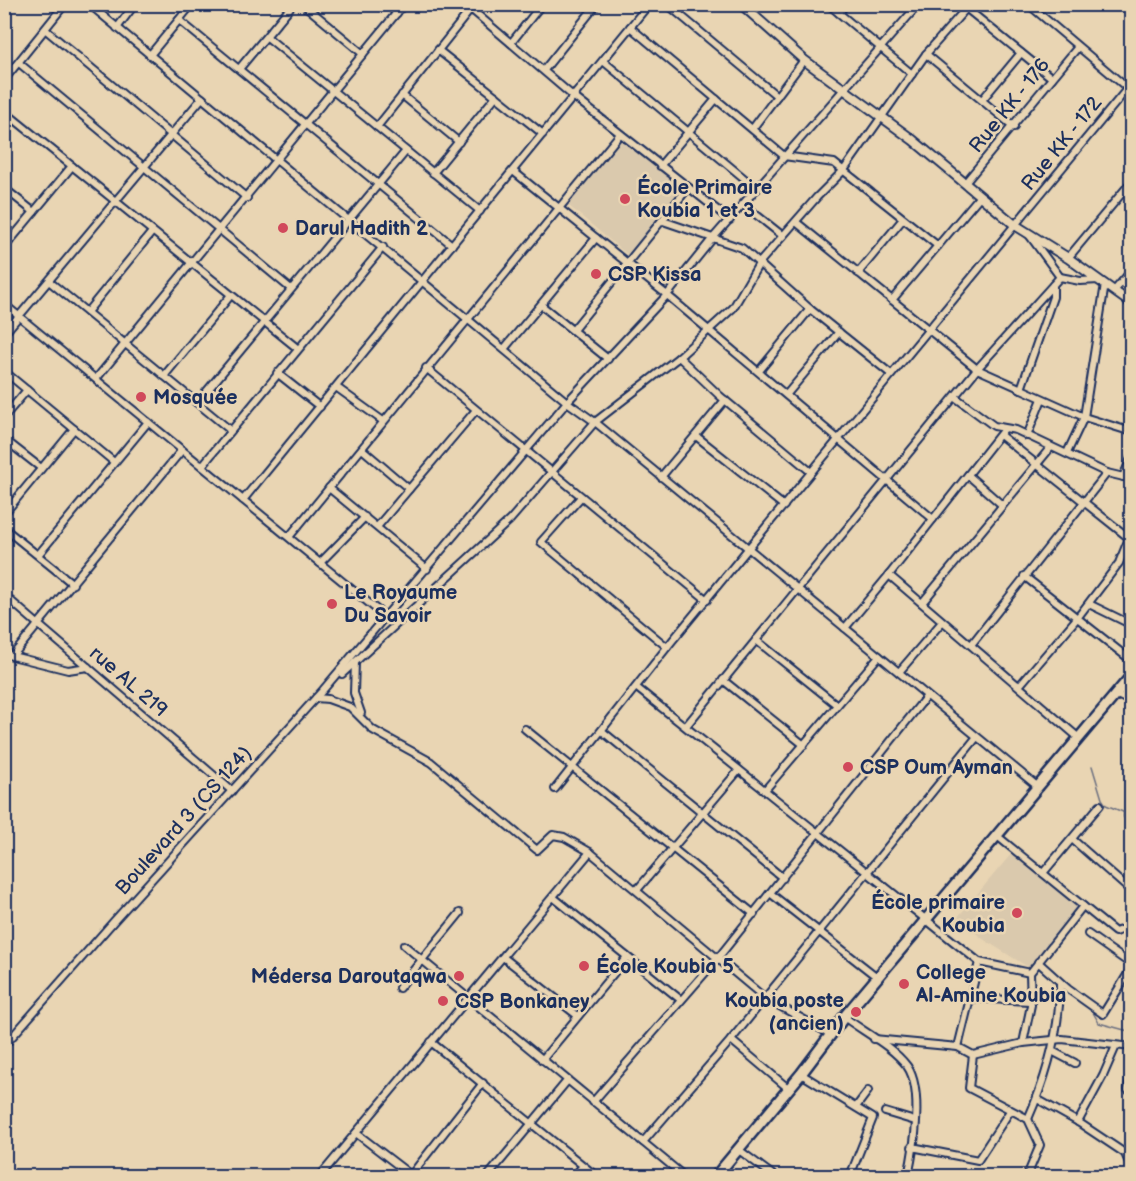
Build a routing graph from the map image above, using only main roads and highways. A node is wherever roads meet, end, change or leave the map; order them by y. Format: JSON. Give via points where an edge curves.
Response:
{"nodes":[{"id":1,"x":1131,"y":675,"type":"edge"},
{"id":2,"x":716,"y":1176,"type":"edge"}],
"edges":[{"from":1,"to":2,"type":"main road"}]}
